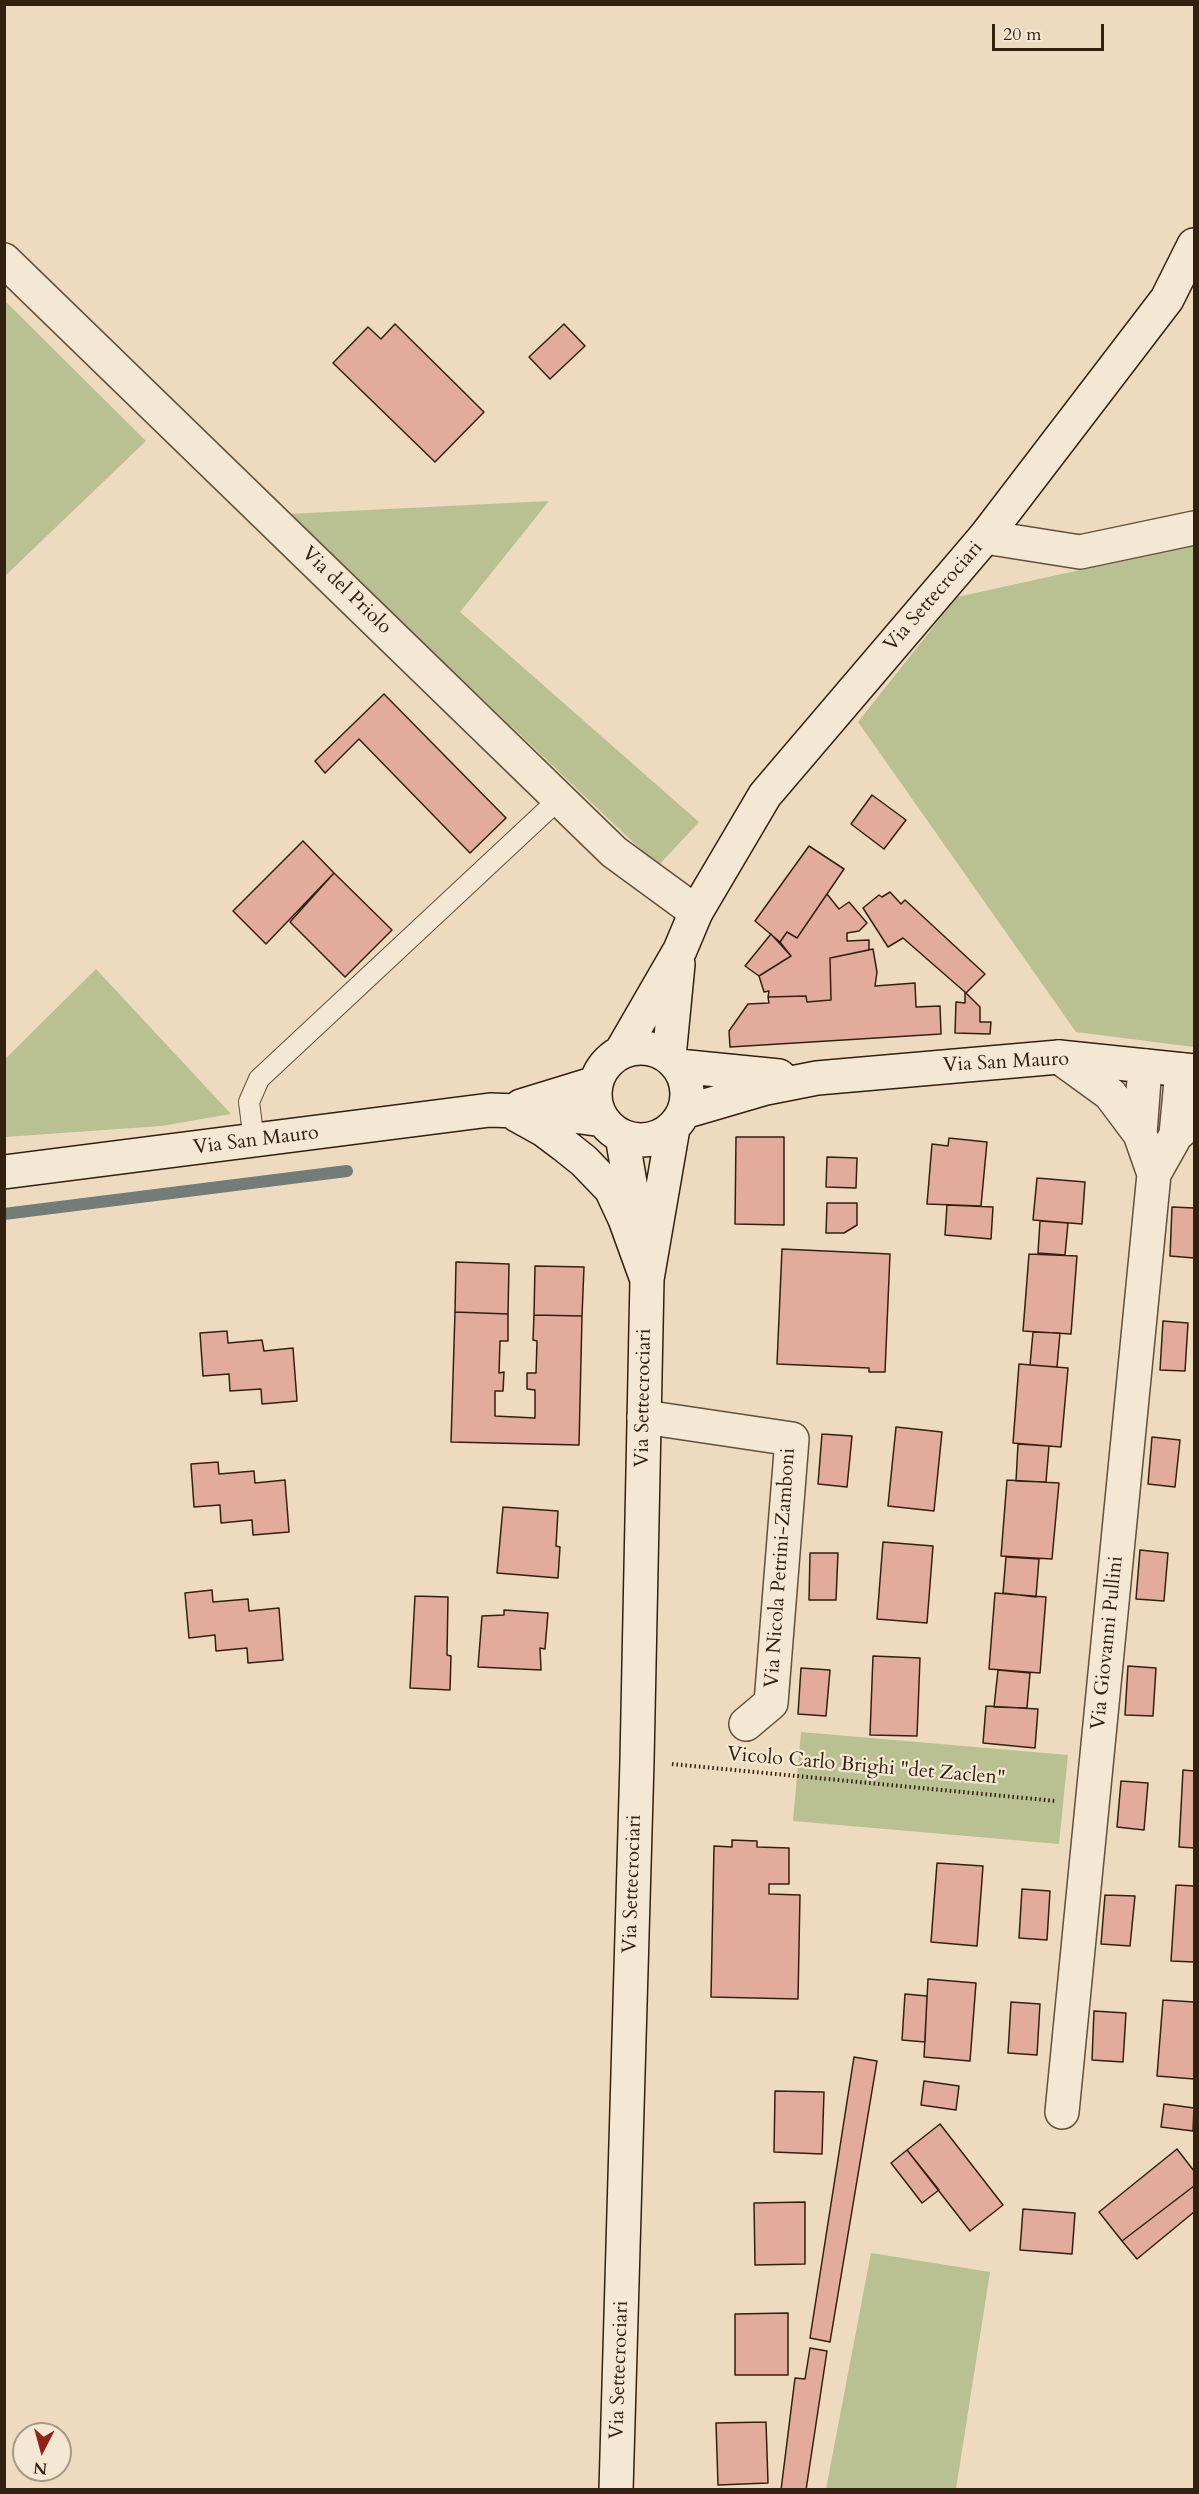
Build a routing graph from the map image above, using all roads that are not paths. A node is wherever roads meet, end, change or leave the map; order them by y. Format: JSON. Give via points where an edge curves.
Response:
{"nodes":[{"id":1,"x":1194,"y":245,"type":"edge"},
{"id":2,"x":4,"y":260,"type":"edge"},
{"id":3,"x":1194,"y":528,"type":"edge"},
{"id":4,"x":985,"y":537,"type":"junction"},
{"id":5,"x":559,"y":799,"type":"junction"},
{"id":6,"x":696,"y":912,"type":"junction"},
{"id":7,"x":680,"y":950,"type":"junction"},
{"id":8,"x":621,"y":1052,"type":"junction"},
{"id":9,"x":1059,"y":1057,"type":"junction"},
{"id":10,"x":674,"y":1061,"type":"junction"},
{"id":11,"x":1145,"y":1066,"type":"junction"},
{"id":12,"x":1188,"y":1070,"type":"edge"},
{"id":13,"x":817,"y":1078,"type":"junction"},
{"id":14,"x":596,"y":1083,"type":"junction"},
{"id":15,"x":507,"y":1110,"type":"junction"},
{"id":16,"x":678,"y":1120,"type":"junction"},
{"id":17,"x":1185,"y":1127,"type":"edge"},
{"id":18,"x":613,"y":1128,"type":"junction"},
{"id":19,"x":1140,"y":1134,"type":"junction"},
{"id":20,"x":254,"y":1141,"type":"junction"},
{"id":21,"x":4,"y":1172,"type":"edge"},
{"id":22,"x":1154,"y":1174,"type":"junction"},
{"id":23,"x":646,"y":1279,"type":"junction"},
{"id":24,"x":644,"y":1418,"type":"junction"},
{"id":25,"x":746,"y":1724,"type":"dead end"},
{"id":26,"x":1062,"y":2112,"type":"dead end"},
{"id":27,"x":616,"y":2490,"type":"edge"}],
"edges":[{"from":1,"to":4,"type":"main road","name":"Via Settecrociari","via":[[1167,299]]},
{"from":2,"to":5,"type":"main road","name":"Via del Priolo"},
{"from":3,"to":4,"type":"main road","via":[[1080,552]]},
{"from":4,"to":6,"type":"main road","name":"Via Settecrociari","via":[[765,795]]},
{"from":5,"to":6,"type":"main road","name":"Via del Priolo","via":[[614,852]]},
{"from":5,"to":20,"type":"lane","via":[[260,1079],[249,1101]]},
{"from":6,"to":7,"type":"main road","name":"Via Settecrociari"},
{"from":7,"to":8,"type":"main road","name":"Via Settecrociari"},
{"from":7,"to":10,"type":"main road","name":"Via Settecrociari"},
{"from":8,"to":10,"type":"main road","via":[[652,1049]]},
{"from":8,"to":14,"type":"main road","via":[[601,1070]]},
{"from":9,"to":11,"type":"main road","name":"Via San Mauro"},
{"from":9,"to":13,"type":"main road","name":"Via San Mauro"},
{"from":9,"to":19,"type":"main road","name":"Via Giovanni Pullini","via":[[1110,1094]]},
{"from":10,"to":13,"type":"main road","name":"Via San Mauro","via":[[712,1071]]},
{"from":10,"to":16,"type":"main road","via":[[687,1088],[688,1100]]},
{"from":11,"to":12,"type":"main road","name":"Via San Mauro"},
{"from":11,"to":19,"type":"main road","name":"Via Giovanni Pullini"},
{"from":12,"to":17,"type":"main road","name":"Via Giovanni Pullini"},
{"from":13,"to":16,"type":"main road","name":"Via San Mauro","via":[[766,1088]]},
{"from":14,"to":15,"type":"main road","name":"Via San Mauro"},
{"from":14,"to":18,"type":"main road","via":[[597,1109]]},
{"from":15,"to":18,"type":"main road","name":"Via San Mauro"},
{"from":15,"to":20,"type":"main road","name":"Via San Mauro"},
{"from":15,"to":23,"type":"main road","via":[[564,1145],[611,1189]]},
{"from":16,"to":18,"type":"main road","via":[[662,1136],[648,1140]]},
{"from":16,"to":23,"type":"main road","name":"Via Settecrociari"},
{"from":17,"to":22,"type":"main road","name":"Via Giovanni Pullini"},
{"from":18,"to":23,"type":"main road","name":"Via Settecrociari"},
{"from":19,"to":22,"type":"main road","name":"Via Giovanni Pullini"},
{"from":20,"to":21,"type":"main road","name":"Via San Mauro"},
{"from":22,"to":26,"type":"main road","name":"Via Giovanni Pullini"},
{"from":23,"to":24,"type":"main road","name":"Via Settecrociari"},
{"from":24,"to":25,"type":"main road","name":"Via Nicola Petrini-Zamboni","via":[[792,1439],[771,1703]]},
{"from":24,"to":27,"type":"main road","name":"Via Settecrociari"}]}
